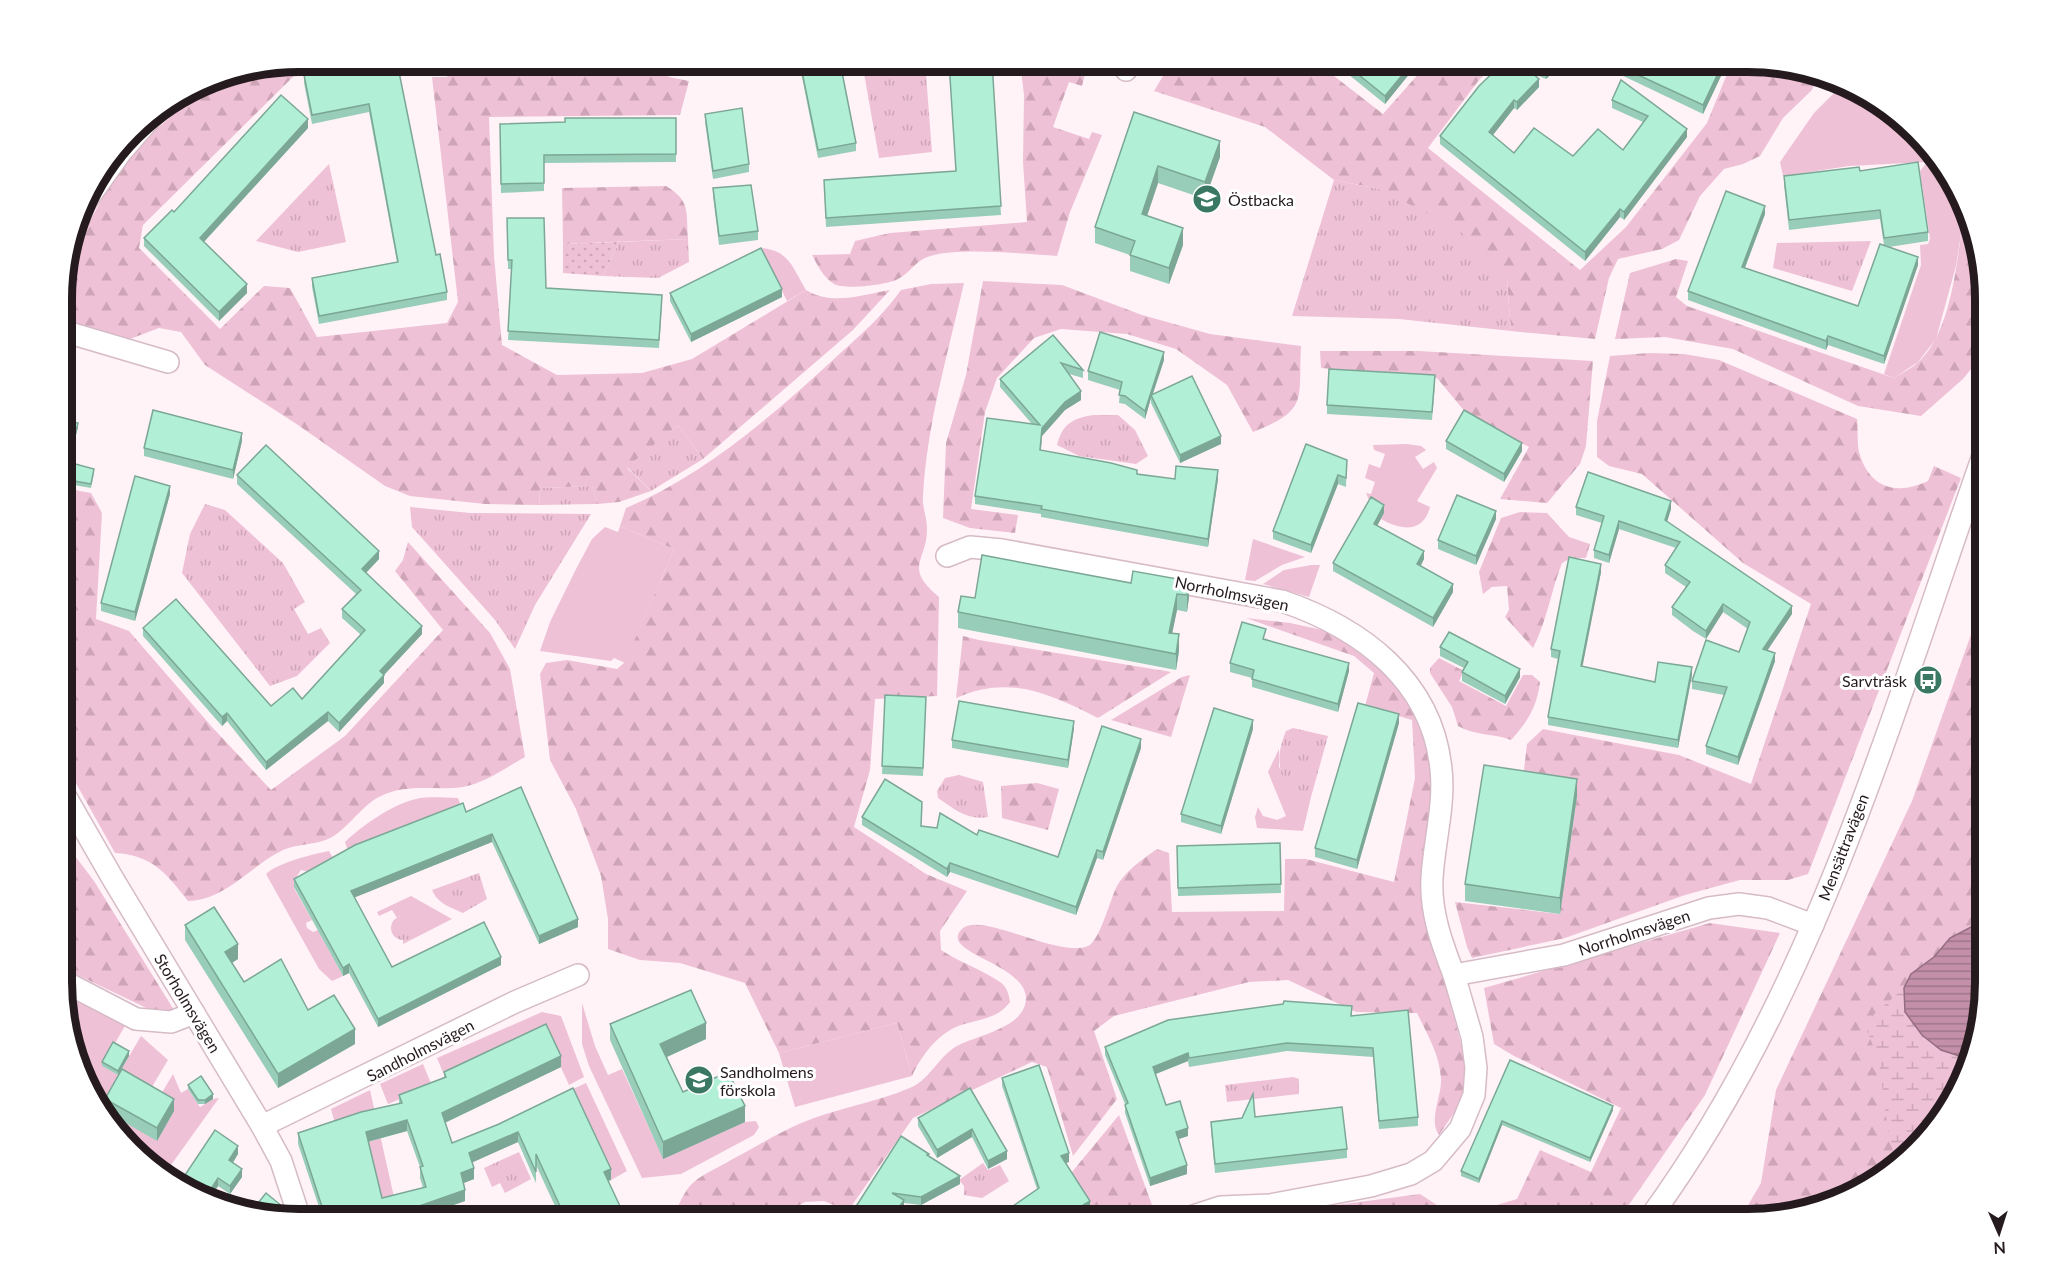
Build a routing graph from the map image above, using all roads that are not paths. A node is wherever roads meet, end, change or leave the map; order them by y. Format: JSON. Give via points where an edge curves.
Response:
{"nodes":[{"id":1,"x":72,"y":334,"type":"edge"},
{"id":2,"x":168,"y":362,"type":"dead end"},
{"id":3,"x":1975,"y":479,"type":"edge"},
{"id":4,"x":947,"y":556,"type":"dead end"},
{"id":5,"x":72,"y":808,"type":"edge"},
{"id":6,"x":1813,"y":925,"type":"junction"},
{"id":7,"x":578,"y":975,"type":"dead end"},
{"id":8,"x":1454,"y":975,"type":"junction"},
{"id":9,"x":72,"y":986,"type":"edge"},
{"id":10,"x":194,"y":1013,"type":"junction"},
{"id":11,"x":262,"y":1126,"type":"junction"},
{"id":12,"x":296,"y":1209,"type":"edge"},
{"id":13,"x":1215,"y":1209,"type":"edge"},
{"id":14,"x":1656,"y":1209,"type":"edge"}],
"edges":[{"from":1,"to":2,"type":"street"},
{"from":3,"to":6,"type":"street","name":"Mensättravägen","via":[[1876,762]]},
{"from":4,"to":8,"type":"street","name":"Norrholmsvägen","via":[[970,547],[1002,550],[1282,601],[1314,612],[1368,643],[1410,687],[1434,737],[1442,770],[1433,899],[1441,941]]},
{"from":5,"to":10,"type":"street","name":"Storholmsvägen"},
{"from":6,"to":8,"type":"street","name":"Norrholmsvägen","via":[[1767,908],[1739,904],[1709,908],[1564,955]]},
{"from":6,"to":14,"type":"street","name":"Mensättravägen","via":[[1795,970],[1737,1085],[1688,1166]]},
{"from":7,"to":11,"type":"street","name":"Sandholmsvägen"},
{"from":8,"to":13,"type":"street","name":"Norrholmsvägen","via":[[1472,1037],[1474,1095],[1460,1129],[1433,1161],[1411,1174],[1371,1186],[1270,1205]]},
{"from":9,"to":10,"type":"street","via":[[136,1019],[171,1022]]},
{"from":10,"to":11,"type":"street","name":"Storholmsvägen"},
{"from":11,"to":12,"type":"street","name":"Storholmsvägen","via":[[281,1161]]}]}
